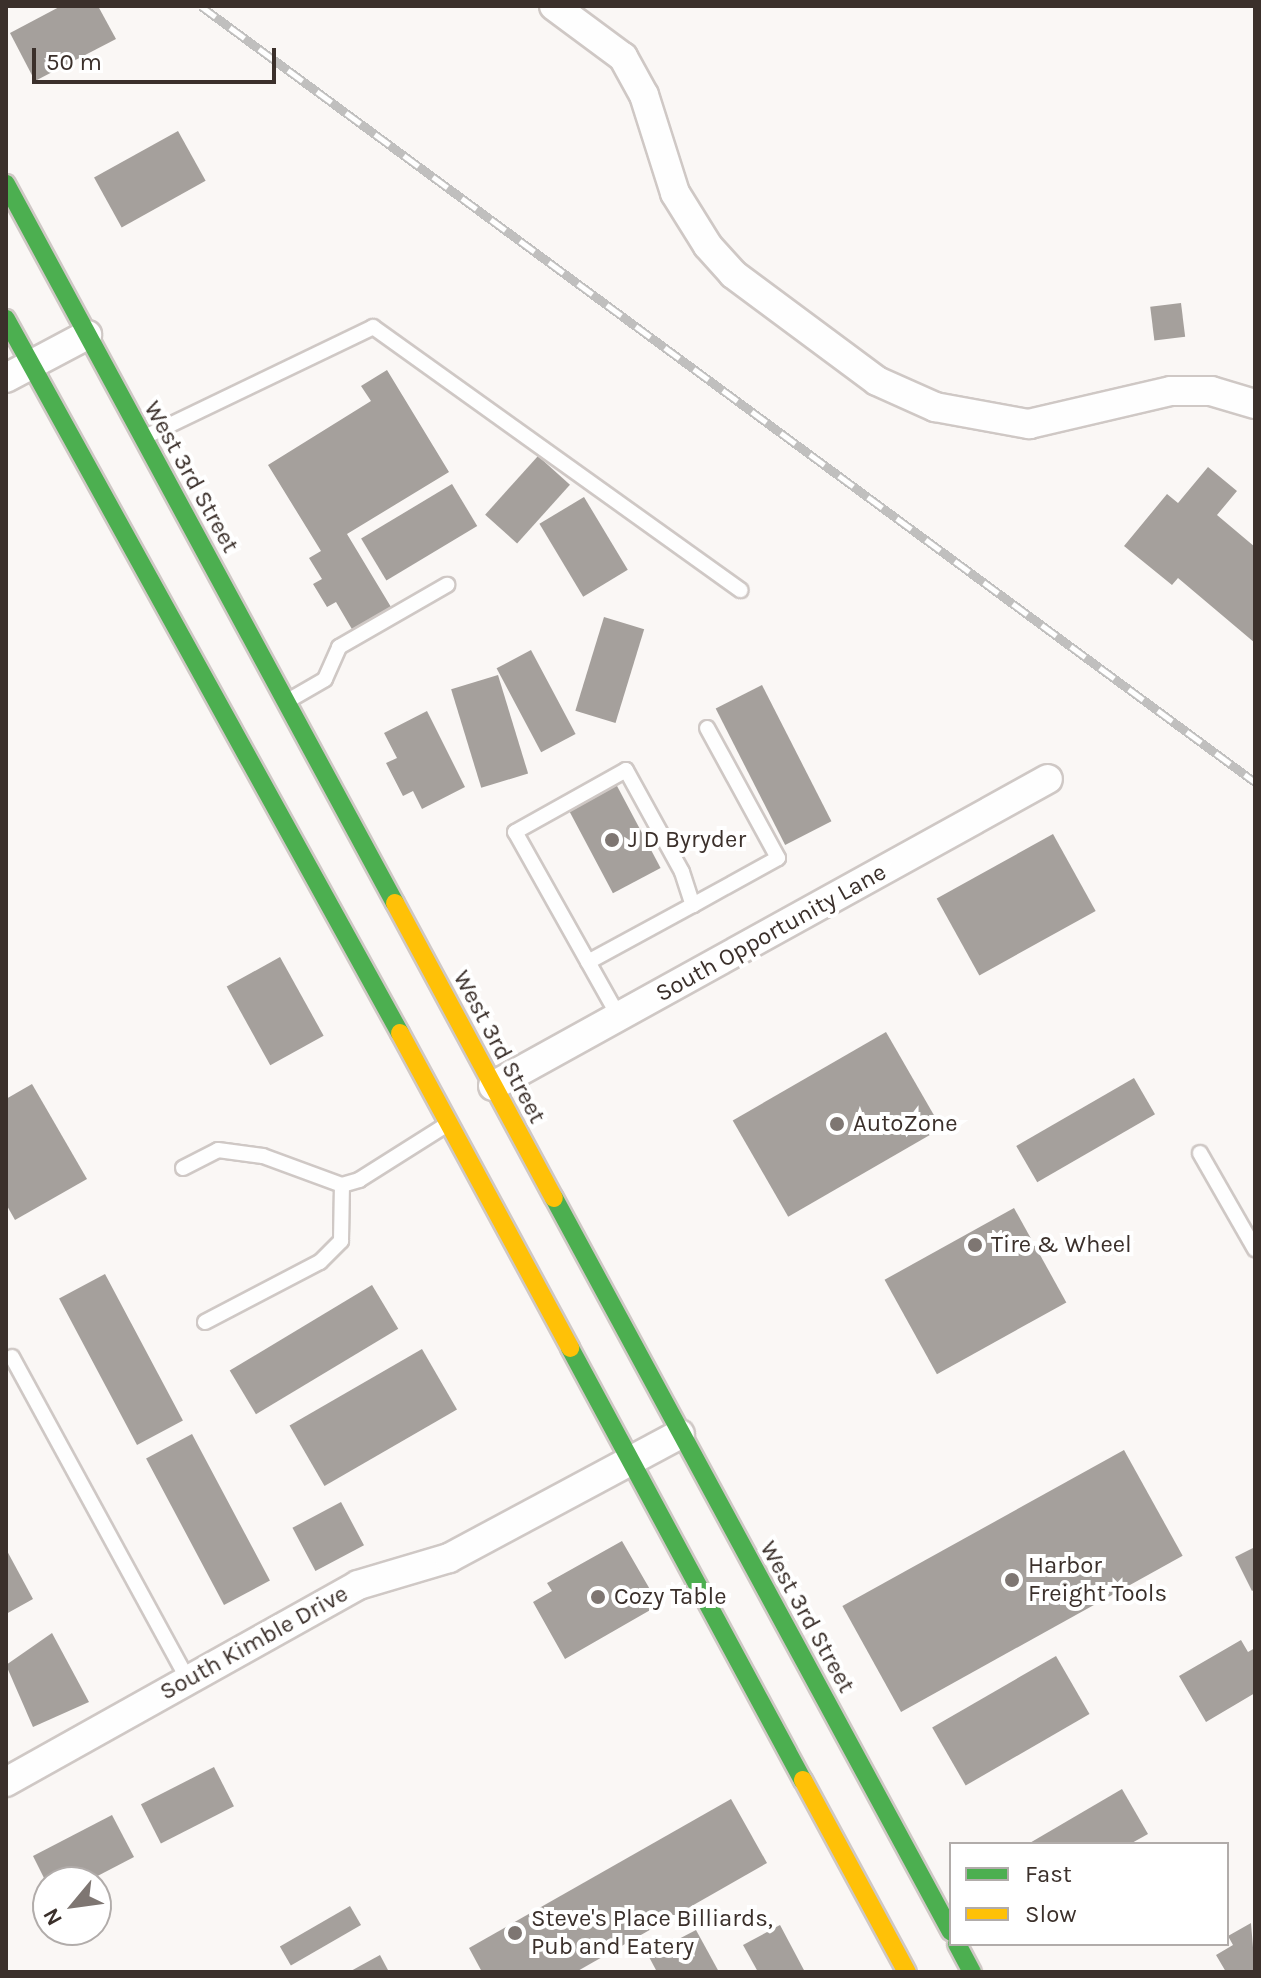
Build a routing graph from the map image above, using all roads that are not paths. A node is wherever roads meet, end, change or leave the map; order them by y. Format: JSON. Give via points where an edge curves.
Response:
{"nodes":[{"id":1,"x":554,"y":6,"type":"edge"},
{"id":2,"x":6,"y":184,"type":"edge"},
{"id":3,"x":6,"y":319,"type":"edge"},
{"id":4,"x":87,"y":335,"type":"junction"},
{"id":5,"x":18,"y":372,"type":"edge"},
{"id":6,"x":1255,"y":404,"type":"edge"},
{"id":7,"x":143,"y":438,"type":"junction"},
{"id":8,"x":447,"y":585,"type":"dead end"},
{"id":9,"x":740,"y":590,"type":"dead end"},
{"id":10,"x":287,"y":702,"type":"junction"},
{"id":11,"x":249,"y":723,"type":"junction"},
{"id":12,"x":707,"y":728,"type":"dead end"},
{"id":13,"x":1048,"y":779,"type":"dead end"},
{"id":14,"x":693,"y":905,"type":"junction"},
{"id":15,"x":588,"y":962,"type":"junction"},
{"id":16,"x":619,"y":1017,"type":"junction"},
{"id":17,"x":493,"y":1086,"type":"junction"},
{"id":18,"x":450,"y":1122,"type":"junction"},
{"id":19,"x":1200,"y":1153,"type":"dead end"},
{"id":20,"x":183,"y":1168,"type":"dead end"},
{"id":21,"x":342,"y":1185,"type":"junction"},
{"id":22,"x":1255,"y":1249,"type":"edge"},
{"id":23,"x":205,"y":1322,"type":"dead end"},
{"id":24,"x":12,"y":1357,"type":"dead end"},
{"id":25,"x":680,"y":1434,"type":"junction"},
{"id":26,"x":632,"y":1462,"type":"junction"},
{"id":27,"x":188,"y":1680,"type":"junction"},
{"id":28,"x":6,"y":1782,"type":"edge"},
{"id":29,"x":949,"y":1928,"type":"edge"},
{"id":30,"x":907,"y":1972,"type":"edge"}],
"edges":[{"from":1,"to":6,"type":"street","via":[[623,57],[644,95],[675,193],[708,246],[733,274],[877,381],[935,407],[1029,424],[1171,391],[1211,391]]},
{"from":2,"to":4,"type":"main road","name":"West 3rd Street"},
{"from":3,"to":5,"type":"main road"},
{"from":4,"to":5,"type":"street"},
{"from":4,"to":7,"type":"main road","name":"West 3rd Street"},
{"from":5,"to":11,"type":"main road"},
{"from":7,"to":9,"type":"lane","via":[[373,327]]},
{"from":7,"to":10,"type":"main road","name":"West 3rd Street"},
{"from":8,"to":10,"type":"lane","via":[[339,647],[325,679]]},
{"from":10,"to":11,"type":"main road"},
{"from":10,"to":17,"type":"main road","name":"West 3rd Street"},
{"from":11,"to":18,"type":"main road"},
{"from":12,"to":14,"type":"lane","via":[[778,858]]},
{"from":13,"to":16,"type":"street","name":"South Opportunity Lane"},
{"from":14,"to":15,"type":"lane"},
{"from":14,"to":15,"type":"lane","via":[[682,872],[626,770],[515,832]]},
{"from":15,"to":16,"type":"lane"},
{"from":16,"to":17,"type":"street","name":"South Opportunity Lane"},
{"from":17,"to":25,"type":"main road","name":"West 3rd Street"},
{"from":18,"to":21,"type":"lane","via":[[359,1180]]},
{"from":18,"to":26,"type":"main road"},
{"from":19,"to":22,"type":"lane"},
{"from":20,"to":21,"type":"lane","via":[[218,1150],[263,1156]]},
{"from":21,"to":23,"type":"lane","via":[[341,1241],[320,1262]]},
{"from":24,"to":27,"type":"lane"},
{"from":25,"to":26,"type":"street","name":"South Kimble Drive"},
{"from":25,"to":29,"type":"main road","name":"West 3rd Street"},
{"from":26,"to":27,"type":"street","name":"South Kimble Drive","via":[[437,1563],[358,1585]]},
{"from":26,"to":30,"type":"main road"},
{"from":27,"to":28,"type":"street","name":"South Kimble Drive"}]}
